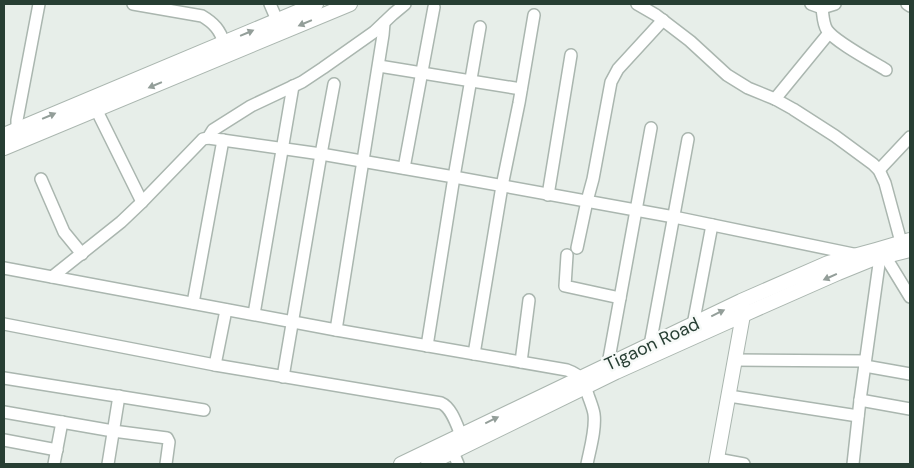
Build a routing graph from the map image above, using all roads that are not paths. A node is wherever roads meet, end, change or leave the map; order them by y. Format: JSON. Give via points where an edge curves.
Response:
{"nodes":[{"id":1,"x":39,"y":4,"type":"edge"},
{"id":2,"x":133,"y":4,"type":"edge"},
{"id":3,"x":270,"y":4,"type":"edge"},
{"id":4,"x":316,"y":4,"type":"edge"},
{"id":5,"x":350,"y":4,"type":"edge"},
{"id":6,"x":405,"y":4,"type":"edge"},
{"id":7,"x":637,"y":4,"type":"edge"},
{"id":8,"x":811,"y":4,"type":"edge"},
{"id":9,"x":835,"y":4,"type":"edge"},
{"id":10,"x":907,"y":4,"type":"edge"},
{"id":11,"x":910,"y":6,"type":"edge"},
{"id":12,"x":434,"y":7,"type":"dead end"},
{"id":13,"x":822,"y":8,"type":"junction"},
{"id":14,"x":534,"y":15,"type":"dead end"},
{"id":15,"x":663,"y":20,"type":"junction"},
{"id":16,"x":384,"y":23,"type":"junction"},
{"id":17,"x":280,"y":27,"type":"junction"},
{"id":18,"x":480,"y":27,"type":"dead end"},
{"id":19,"x":829,"y":33,"type":"junction"},
{"id":20,"x":224,"y":42,"type":"junction"},
{"id":21,"x":571,"y":55,"type":"dead end"},
{"id":22,"x":379,"y":66,"type":"junction"},
{"id":23,"x":886,"y":70,"type":"dead end"},
{"id":24,"x":422,"y":73,"type":"junction"},
{"id":25,"x":470,"y":82,"type":"junction"},
{"id":26,"x":334,"y":84,"type":"dead end"},
{"id":27,"x":293,"y":86,"type":"junction"},
{"id":28,"x":521,"y":89,"type":"junction"},
{"id":29,"x":775,"y":100,"type":"junction"},
{"id":30,"x":94,"y":105,"type":"junction"},
{"id":31,"x":650,"y":128,"type":"dead end"},
{"id":32,"x":4,"y":135,"type":"edge"},
{"id":33,"x":20,"y":135,"type":"junction"},
{"id":34,"x":910,"y":137,"type":"edge"},
{"id":35,"x":208,"y":138,"type":"junction"},
{"id":36,"x":688,"y":139,"type":"dead end"},
{"id":37,"x":224,"y":140,"type":"junction"},
{"id":38,"x":4,"y":148,"type":"edge"},
{"id":39,"x":282,"y":148,"type":"junction"},
{"id":40,"x":321,"y":154,"type":"junction"},
{"id":41,"x":364,"y":162,"type":"junction"},
{"id":42,"x":404,"y":168,"type":"junction"},
{"id":43,"x":879,"y":170,"type":"junction"},
{"id":44,"x":454,"y":177,"type":"junction"},
{"id":45,"x":41,"y":179,"type":"dead end"},
{"id":46,"x":502,"y":186,"type":"junction"},
{"id":47,"x":548,"y":195,"type":"junction"},
{"id":48,"x":142,"y":202,"type":"junction"},
{"id":49,"x":586,"y":202,"type":"junction"},
{"id":50,"x":635,"y":210,"type":"junction"},
{"id":51,"x":674,"y":217,"type":"junction"},
{"id":52,"x":712,"y":225,"type":"junction"},
{"id":53,"x":907,"y":244,"type":"edge"},
{"id":54,"x":82,"y":254,"type":"junction"},
{"id":55,"x":874,"y":257,"type":"junction"},
{"id":56,"x":4,"y":268,"type":"edge"},
{"id":57,"x":52,"y":277,"type":"junction"},
{"id":58,"x":910,"y":297,"type":"edge"},
{"id":59,"x":620,"y":298,"type":"junction"},
{"id":60,"x":529,"y":300,"type":"dead end"},
{"id":61,"x":741,"y":301,"type":"junction"},
{"id":62,"x":193,"y":303,"type":"junction"},
{"id":63,"x":226,"y":310,"type":"junction"},
{"id":64,"x":254,"y":314,"type":"junction"},
{"id":65,"x":743,"y":315,"type":"junction"},
{"id":66,"x":293,"y":322,"type":"junction"},
{"id":67,"x":4,"y":324,"type":"edge"},
{"id":68,"x":693,"y":325,"type":"junction"},
{"id":69,"x":336,"y":330,"type":"junction"},
{"id":70,"x":650,"y":345,"type":"junction"},
{"id":71,"x":427,"y":346,"type":"junction"},
{"id":72,"x":474,"y":354,"type":"junction"},
{"id":73,"x":735,"y":360,"type":"junction"},
{"id":74,"x":521,"y":362,"type":"junction"},
{"id":75,"x":608,"y":364,"type":"junction"},
{"id":76,"x":865,"y":364,"type":"junction"},
{"id":77,"x":215,"y":365,"type":"junction"},
{"id":78,"x":910,"y":374,"type":"edge"},
{"id":79,"x":283,"y":377,"type":"junction"},
{"id":80,"x":4,"y":378,"type":"edge"},
{"id":81,"x":584,"y":382,"type":"junction"},
{"id":82,"x":119,"y":396,"type":"junction"},
{"id":83,"x":728,"y":396,"type":"junction"},
{"id":84,"x":860,"y":400,"type":"junction"},
{"id":85,"x":910,"y":409,"type":"edge"},
{"id":86,"x":204,"y":410,"type":"dead end"},
{"id":87,"x":4,"y":412,"type":"edge"},
{"id":88,"x":858,"y":416,"type":"junction"},
{"id":89,"x":62,"y":422,"type":"junction"},
{"id":90,"x":114,"y":431,"type":"junction"},
{"id":91,"x":4,"y":440,"type":"edge"},
{"id":92,"x":463,"y":440,"type":"junction"},
{"id":93,"x":57,"y":450,"type":"junction"},
{"id":94,"x":455,"y":458,"type":"edge"},
{"id":95,"x":716,"y":462,"type":"edge"},
{"id":96,"x":54,"y":464,"type":"edge"},
{"id":97,"x":108,"y":464,"type":"edge"},
{"id":98,"x":166,"y":464,"type":"edge"},
{"id":99,"x":401,"y":464,"type":"edge"},
{"id":100,"x":428,"y":464,"type":"edge"},
{"id":101,"x":587,"y":464,"type":"edge"},
{"id":102,"x":744,"y":464,"type":"edge"},
{"id":103,"x":853,"y":464,"type":"edge"}],
"edges":[{"from":1,"to":33,"type":"street","via":[[17,120]]},
{"from":2,"to":20,"type":"street","via":[[202,16],[212,22]]},
{"from":3,"to":17,"type":"street"},
{"from":4,"to":17,"type":"street"},
{"from":5,"to":17,"type":"street","one_way":true},
{"from":6,"to":16,"type":"street"},
{"from":7,"to":15,"type":"street"},
{"from":8,"to":13,"type":"street"},
{"from":9,"to":13,"type":"street"},
{"from":10,"to":11,"type":"street"},
{"from":12,"to":24,"type":"street"},
{"from":13,"to":19,"type":"street"},
{"from":14,"to":28,"type":"street"},
{"from":15,"to":29,"type":"street","via":[[727,75]]},
{"from":15,"to":49,"type":"street","via":[[613,77]]},
{"from":16,"to":22,"type":"street"},
{"from":16,"to":27,"type":"street","via":[[335,60]]},
{"from":20,"to":17,"type":"street","one_way":true},
{"from":17,"to":30,"type":"street","one_way":true},
{"from":18,"to":25,"type":"street"},
{"from":19,"to":23,"type":"street"},
{"from":19,"to":29,"type":"street"},
{"from":20,"to":30,"type":"street"},
{"from":21,"to":47,"type":"street"},
{"from":22,"to":24,"type":"street"},
{"from":22,"to":41,"type":"street"},
{"from":24,"to":25,"type":"street"},
{"from":24,"to":42,"type":"street"},
{"from":25,"to":28,"type":"street"},
{"from":25,"to":44,"type":"street"},
{"from":26,"to":40,"type":"street"},
{"from":27,"to":35,"type":"street","via":[[251,106],[213,130]]},
{"from":27,"to":39,"type":"street"},
{"from":28,"to":46,"type":"street"},
{"from":29,"to":43,"type":"street","via":[[835,136]]},
{"from":30,"to":33,"type":"street"},
{"from":30,"to":48,"type":"street"},
{"from":31,"to":50,"type":"street"},
{"from":32,"to":33,"type":"street"},
{"from":33,"to":38,"type":"street"},
{"from":34,"to":43,"type":"street"},
{"from":35,"to":37,"type":"street"},
{"from":35,"to":48,"type":"street","via":[[200,141]]},
{"from":36,"to":51,"type":"street"},
{"from":37,"to":39,"type":"street"},
{"from":37,"to":62,"type":"street"},
{"from":39,"to":40,"type":"street"},
{"from":39,"to":64,"type":"street"},
{"from":40,"to":41,"type":"street"},
{"from":40,"to":66,"type":"street"},
{"from":41,"to":42,"type":"street"},
{"from":41,"to":69,"type":"street"},
{"from":42,"to":44,"type":"street"},
{"from":43,"to":53,"type":"street"},
{"from":44,"to":46,"type":"street"},
{"from":44,"to":71,"type":"street"},
{"from":45,"to":54,"type":"street","via":[[64,232]]},
{"from":46,"to":47,"type":"street"},
{"from":46,"to":72,"type":"street"},
{"from":47,"to":49,"type":"street"},
{"from":48,"to":54,"type":"street"},
{"from":49,"to":50,"type":"street"},
{"from":49,"to":59,"type":"street","via":[[565,286]]},
{"from":50,"to":51,"type":"street"},
{"from":50,"to":59,"type":"street"},
{"from":51,"to":52,"type":"street"},
{"from":51,"to":70,"type":"street"},
{"from":52,"to":55,"type":"street"},
{"from":52,"to":68,"type":"street"},
{"from":53,"to":55,"type":"street"},
{"from":53,"to":55,"type":"street","name":"Tigaon Road","via":[[876,250]]},
{"from":54,"to":57,"type":"street"},
{"from":55,"to":58,"type":"street"},
{"from":55,"to":61,"type":"street","name":"Tigaon Road","via":[[828,263]]},
{"from":55,"to":65,"type":"street","name":"Tigaon Road","one_way":true},
{"from":55,"to":76,"type":"street"},
{"from":56,"to":57,"type":"street"},
{"from":57,"to":62,"type":"street"},
{"from":59,"to":75,"type":"street"},
{"from":60,"to":74,"type":"street"},
{"from":61,"to":65,"type":"street"},
{"from":68,"to":61,"type":"street","name":"Tigaon Road","one_way":true},
{"from":62,"to":63,"type":"street"},
{"from":63,"to":64,"type":"street"},
{"from":63,"to":77,"type":"street"},
{"from":64,"to":66,"type":"street"},
{"from":65,"to":73,"type":"street"},
{"from":65,"to":81,"type":"street","name":"Tigaon Road","via":[[616,372]]},
{"from":66,"to":69,"type":"street"},
{"from":66,"to":79,"type":"street"},
{"from":67,"to":77,"type":"street"},
{"from":68,"to":70,"type":"street","name":"Tigaon Road"},
{"from":69,"to":71,"type":"street"},
{"from":70,"to":75,"type":"street","name":"Tigaon Road"},
{"from":71,"to":72,"type":"street"},
{"from":72,"to":74,"type":"street"},
{"from":73,"to":76,"type":"street"},
{"from":73,"to":83,"type":"street"},
{"from":74,"to":81,"type":"street","via":[[567,370],[578,374]]},
{"from":75,"to":81,"type":"street","name":"Tigaon Road"},
{"from":76,"to":78,"type":"street"},
{"from":76,"to":84,"type":"street"},
{"from":77,"to":79,"type":"street"},
{"from":79,"to":92,"type":"street","via":[[441,403],[449,409]]},
{"from":80,"to":82,"type":"street"},
{"from":81,"to":92,"type":"street","name":"Tigaon Road"},
{"from":81,"to":101,"type":"street","via":[[594,414]]},
{"from":82,"to":86,"type":"street"},
{"from":82,"to":90,"type":"street"},
{"from":83,"to":88,"type":"street"},
{"from":83,"to":95,"type":"street"},
{"from":84,"to":85,"type":"street"},
{"from":84,"to":88,"type":"street"},
{"from":87,"to":89,"type":"street"},
{"from":88,"to":103,"type":"street"},
{"from":89,"to":90,"type":"street"},
{"from":89,"to":93,"type":"street"},
{"from":90,"to":97,"type":"street"},
{"from":90,"to":98,"type":"street","via":[[167,438]]},
{"from":91,"to":93,"type":"street"},
{"from":92,"to":94,"type":"street","name":"Tigaon Road"},
{"from":92,"to":99,"type":"street","name":"Tigaon Road"},
{"from":93,"to":96,"type":"street"},
{"from":94,"to":100,"type":"street","name":"Tigaon Road"},
{"from":95,"to":102,"type":"street"}]}
